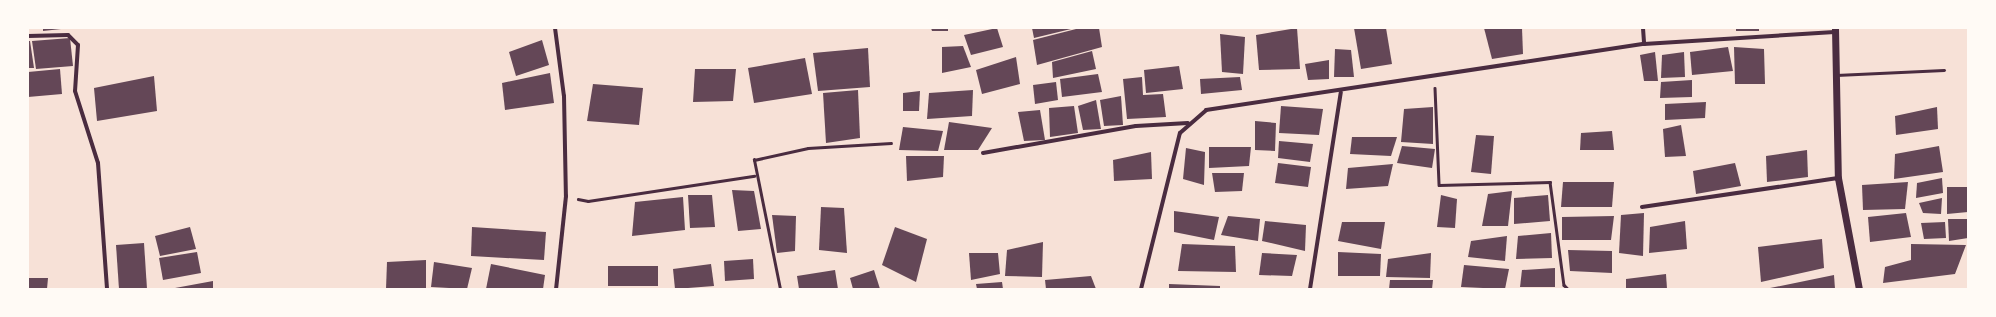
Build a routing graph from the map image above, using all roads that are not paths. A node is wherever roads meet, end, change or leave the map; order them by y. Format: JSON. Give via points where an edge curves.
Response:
{"nodes":[{"id":1,"x":555,"y":28,"type":"edge"},
{"id":2,"x":1643,"y":28,"type":"edge"},
{"id":3,"x":1835,"y":30,"type":"edge"},
{"id":4,"x":28,"y":36,"type":"edge"},
{"id":5,"x":1644,"y":44,"type":"junction"},
{"id":6,"x":1944,"y":70,"type":"dead end"},
{"id":7,"x":1836,"y":75,"type":"junction"},
{"id":8,"x":1341,"y":92,"type":"junction"},
{"id":9,"x":1188,"y":123,"type":"junction"},
{"id":10,"x":983,"y":153,"type":"dead end"},
{"id":11,"x":1838,"y":178,"type":"junction"},
{"id":12,"x":1642,"y":207,"type":"dead end"},
{"id":13,"x":107,"y":289,"type":"edge"},
{"id":14,"x":556,"y":289,"type":"edge"},
{"id":15,"x":1141,"y":289,"type":"edge"},
{"id":16,"x":1310,"y":289,"type":"edge"},
{"id":17,"x":1859,"y":289,"type":"edge"}],
"edges":[{"from":1,"to":14,"type":"street","via":[[564,96],[566,196]]},
{"from":2,"to":5,"type":"street"},
{"from":3,"to":5,"type":"street"},
{"from":3,"to":7,"type":"street"},
{"from":4,"to":13,"type":"street","via":[[68,35],[78,45],[75,92],[98,163]]},
{"from":5,"to":8,"type":"street"},
{"from":6,"to":7,"type":"lane"},
{"from":7,"to":11,"type":"street"},
{"from":8,"to":9,"type":"street","via":[[1206,110]]},
{"from":8,"to":16,"type":"street"},
{"from":9,"to":10,"type":"street","via":[[1136,126]]},
{"from":9,"to":15,"type":"street","via":[[1180,133]]},
{"from":11,"to":12,"type":"street"},
{"from":11,"to":17,"type":"street"}]}
